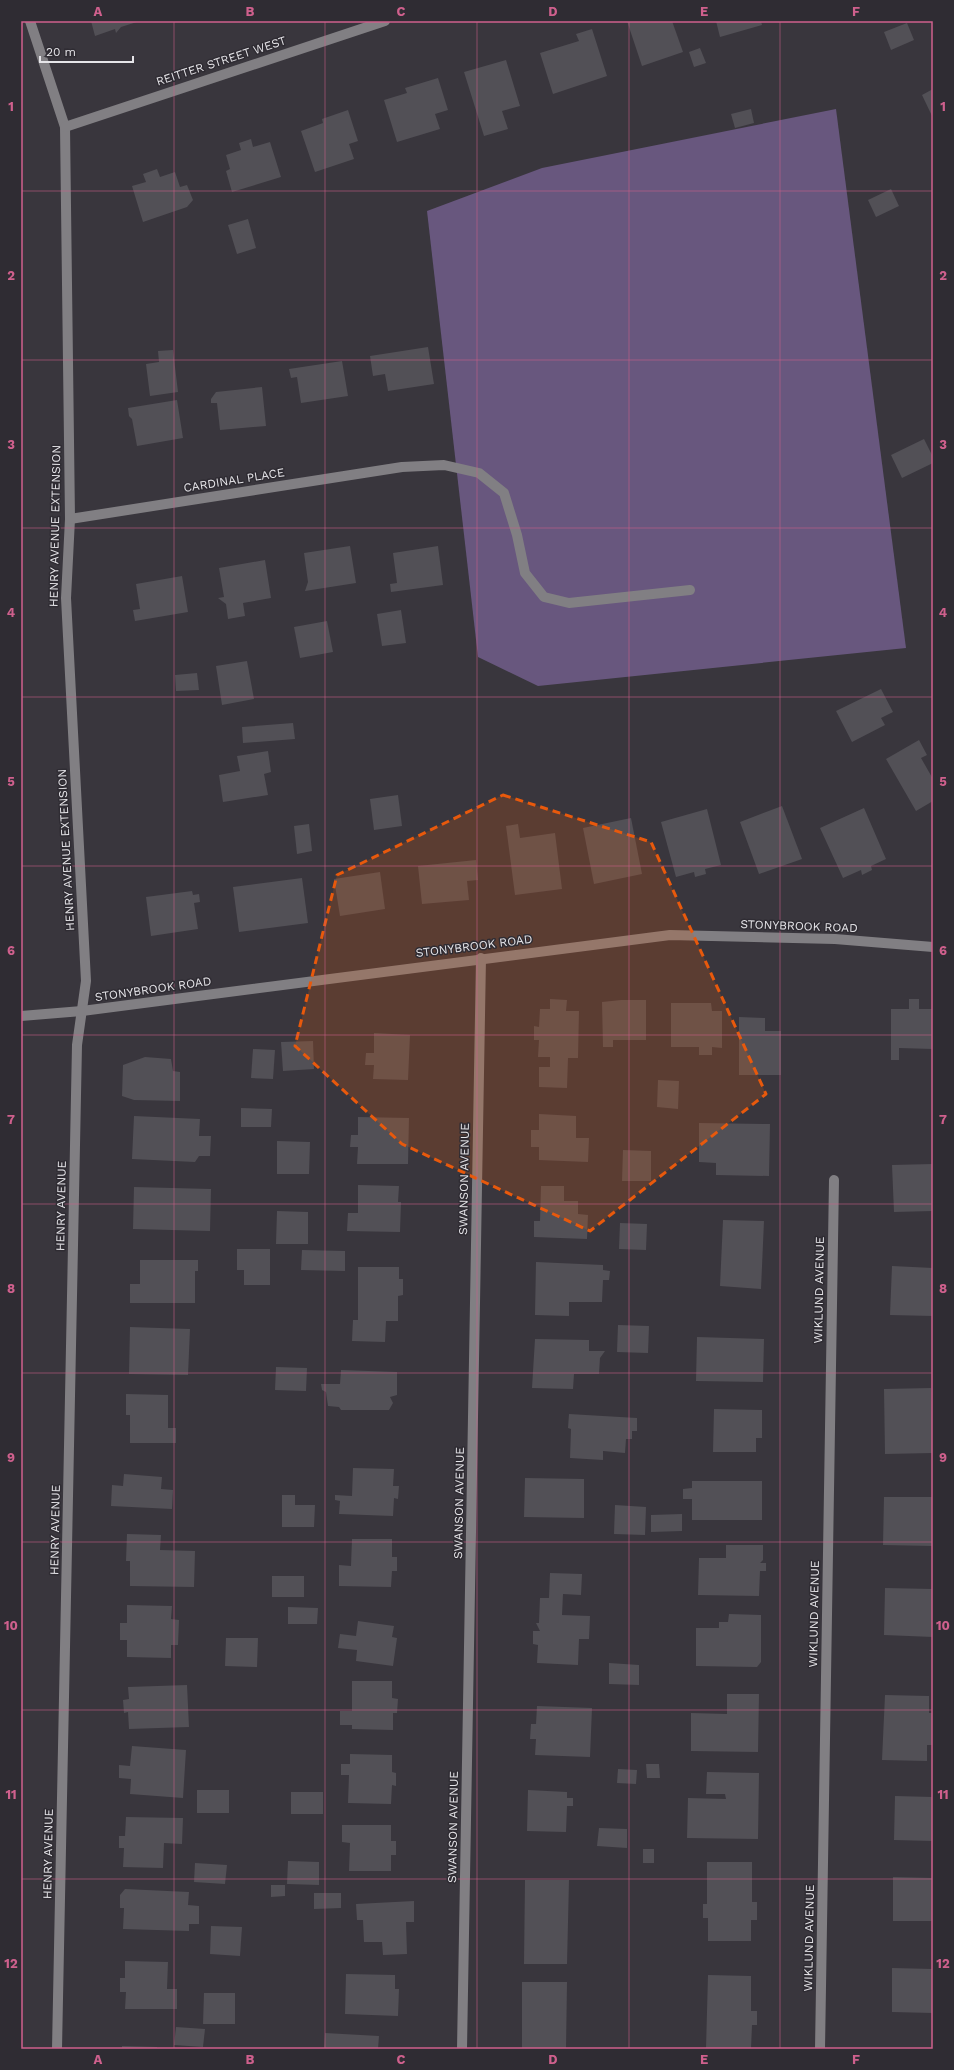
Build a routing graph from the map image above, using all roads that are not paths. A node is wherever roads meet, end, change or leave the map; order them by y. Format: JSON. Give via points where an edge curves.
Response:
{"nodes":[{"id":1,"x":30,"y":21,"type":"edge"},
{"id":2,"x":385,"y":21,"type":"edge"},
{"id":3,"x":65,"y":127,"type":"junction"},
{"id":4,"x":70,"y":519,"type":"junction"},
{"id":5,"x":690,"y":590,"type":"dead end"},
{"id":6,"x":933,"y":947,"type":"edge"},
{"id":7,"x":481,"y":958,"type":"junction"},
{"id":8,"x":82,"y":1012,"type":"junction"},
{"id":9,"x":21,"y":1016,"type":"edge"},
{"id":10,"x":834,"y":1180,"type":"dead end"},
{"id":11,"x":57,"y":2049,"type":"edge"},
{"id":12,"x":462,"y":2049,"type":"edge"},
{"id":13,"x":820,"y":2049,"type":"edge"}],
"edges":[{"from":1,"to":3,"type":"street","name":"HENRY AVENUE EXTENSION"},
{"from":2,"to":3,"type":"street","name":"REITTER STREET WEST"},
{"from":3,"to":4,"type":"street","name":"HENRY AVENUE EXTENSION"},
{"from":4,"to":5,"type":"street","name":"CARDINAL PLACE","via":[[402,467],[444,465],[479,473],[504,493],[525,573],[544,597],[569,603]]},
{"from":4,"to":8,"type":"street","name":"HENRY AVENUE EXTENSION","via":[[66,598],[86,981]]},
{"from":6,"to":7,"type":"street","name":"STONYBROOK ROAD","via":[[834,939],[670,935]]},
{"from":7,"to":8,"type":"street","name":"STONYBROOK ROAD"},
{"from":7,"to":12,"type":"street","name":"SWANSON AVENUE"},
{"from":8,"to":9,"type":"street","name":"STONYBROOK ROAD"},
{"from":8,"to":11,"type":"street","name":"HENRY AVENUE","via":[[77,1053]]},
{"from":10,"to":13,"type":"street","name":"WIKLUND AVENUE"}]}
